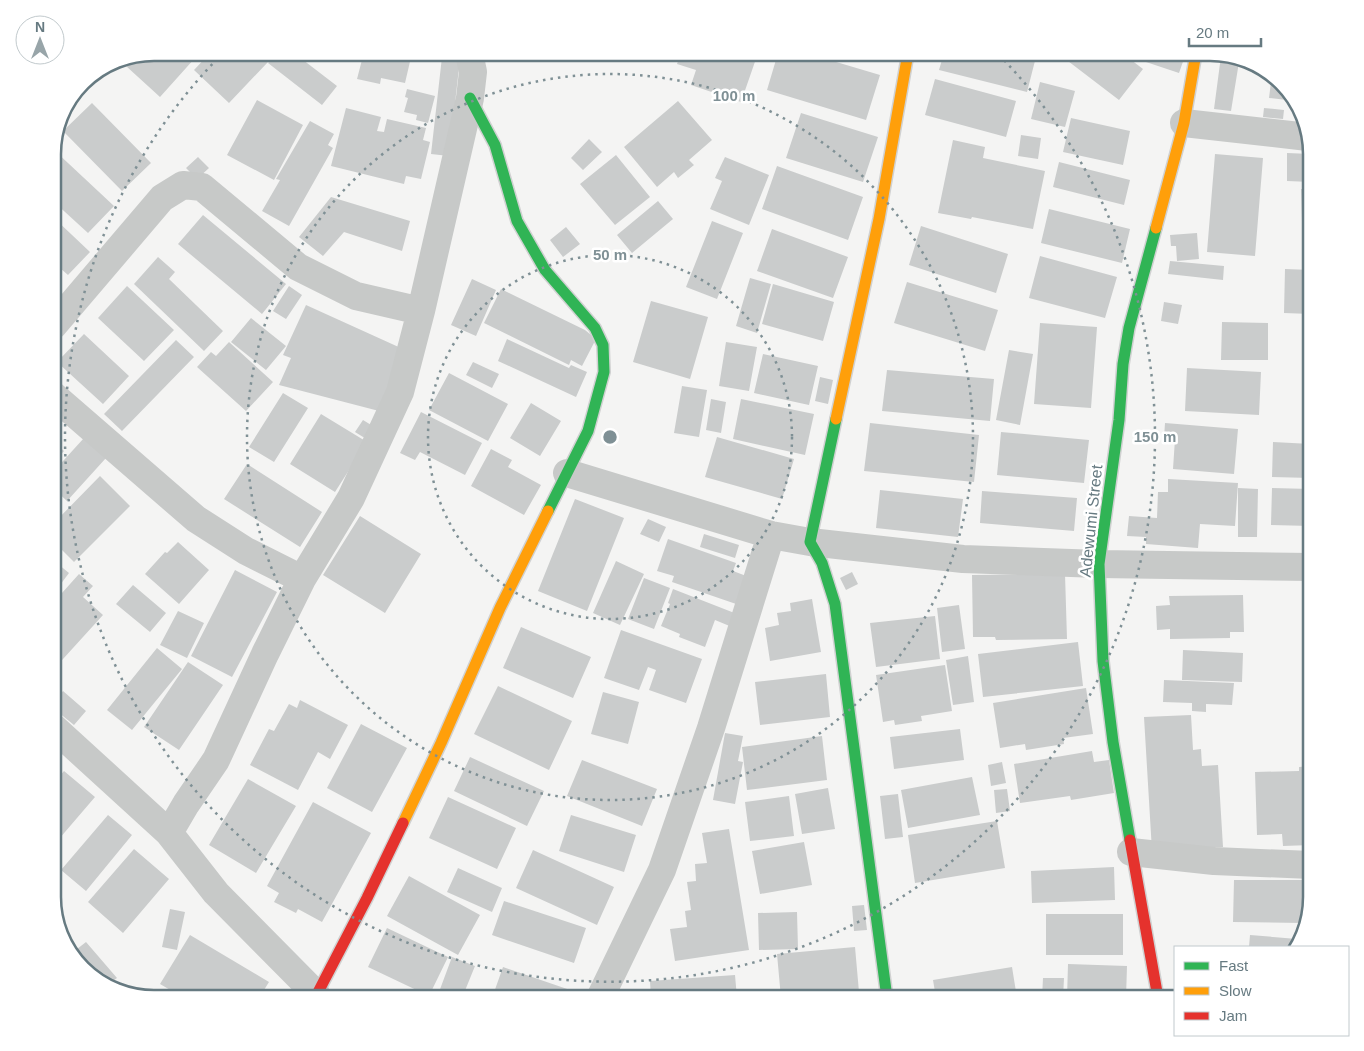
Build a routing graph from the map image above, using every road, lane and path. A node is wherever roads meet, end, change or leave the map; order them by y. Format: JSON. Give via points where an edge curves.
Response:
{"nodes":[{"id":1,"x":471,"y":61,"type":"edge"},
{"id":2,"x":906,"y":61,"type":"edge"},
{"id":3,"x":1194,"y":61,"type":"edge"},
{"id":4,"x":470,"y":98,"type":"junction"},
{"id":5,"x":1184,"y":123,"type":"junction"},
{"id":6,"x":1301,"y":136,"type":"edge"},
{"id":7,"x":421,"y":311,"type":"junction"},
{"id":8,"x":61,"y":317,"type":"edge"},
{"id":9,"x":61,"y":402,"type":"edge"},
{"id":10,"x":567,"y":473,"type":"junction"},
{"id":11,"x":771,"y":535,"type":"junction"},
{"id":12,"x":810,"y":542,"type":"junction"},
{"id":13,"x":1099,"y":564,"type":"junction"},
{"id":14,"x":1303,"y":567,"type":"edge"},
{"id":15,"x":302,"y":579,"type":"junction"},
{"id":16,"x":61,"y":734,"type":"edge"},
{"id":17,"x":169,"y":833,"type":"junction"},
{"id":18,"x":1132,"y":852,"type":"junction"},
{"id":19,"x":1303,"y":865,"type":"edge"},
{"id":20,"x":310,"y":990,"type":"edge"},
{"id":21,"x":319,"y":990,"type":"edge"},
{"id":22,"x":604,"y":990,"type":"edge"},
{"id":23,"x":885,"y":990,"type":"edge"},
{"id":24,"x":1157,"y":990,"type":"edge"}],
"edges":[{"from":1,"to":4,"type":"street"},
{"from":2,"to":12,"type":"street","via":[[879,219]]},
{"from":3,"to":5,"type":"street","name":"Adewumi Street"},
{"from":4,"to":7,"type":"street"},
{"from":4,"to":10,"type":"street","via":[[495,145],[517,221],[545,270],[595,328],[603,345],[604,372],[588,432]]},
{"from":5,"to":6,"type":"street"},
{"from":5,"to":13,"type":"street","name":"Adewumi Street","via":[[1129,328]]},
{"from":7,"to":8,"type":"street","via":[[356,296],[298,267],[202,187],[182,185],[162,198]]},
{"from":7,"to":15,"type":"street","via":[[400,392],[351,498]]},
{"from":9,"to":15,"type":"street","via":[[196,519],[246,551]]},
{"from":10,"to":11,"type":"street"},
{"from":10,"to":21,"type":"street","via":[[500,608],[441,743],[367,898]]},
{"from":11,"to":12,"type":"street"},
{"from":11,"to":22,"type":"street","via":[[711,728],[662,870]]},
{"from":12,"to":13,"type":"street","via":[[964,559]]},
{"from":12,"to":23,"type":"street","via":[[822,563],[835,604]]},
{"from":13,"to":14,"type":"street"},
{"from":13,"to":18,"type":"street","name":"Adewumi Street","via":[[1103,661]]},
{"from":15,"to":17,"type":"street","via":[[216,760]]},
{"from":16,"to":17,"type":"street"},
{"from":17,"to":20,"type":"street","via":[[216,893]]},
{"from":18,"to":19,"type":"street","via":[[1214,861]]},
{"from":18,"to":24,"type":"street","name":"Adewumi Street"}]}
